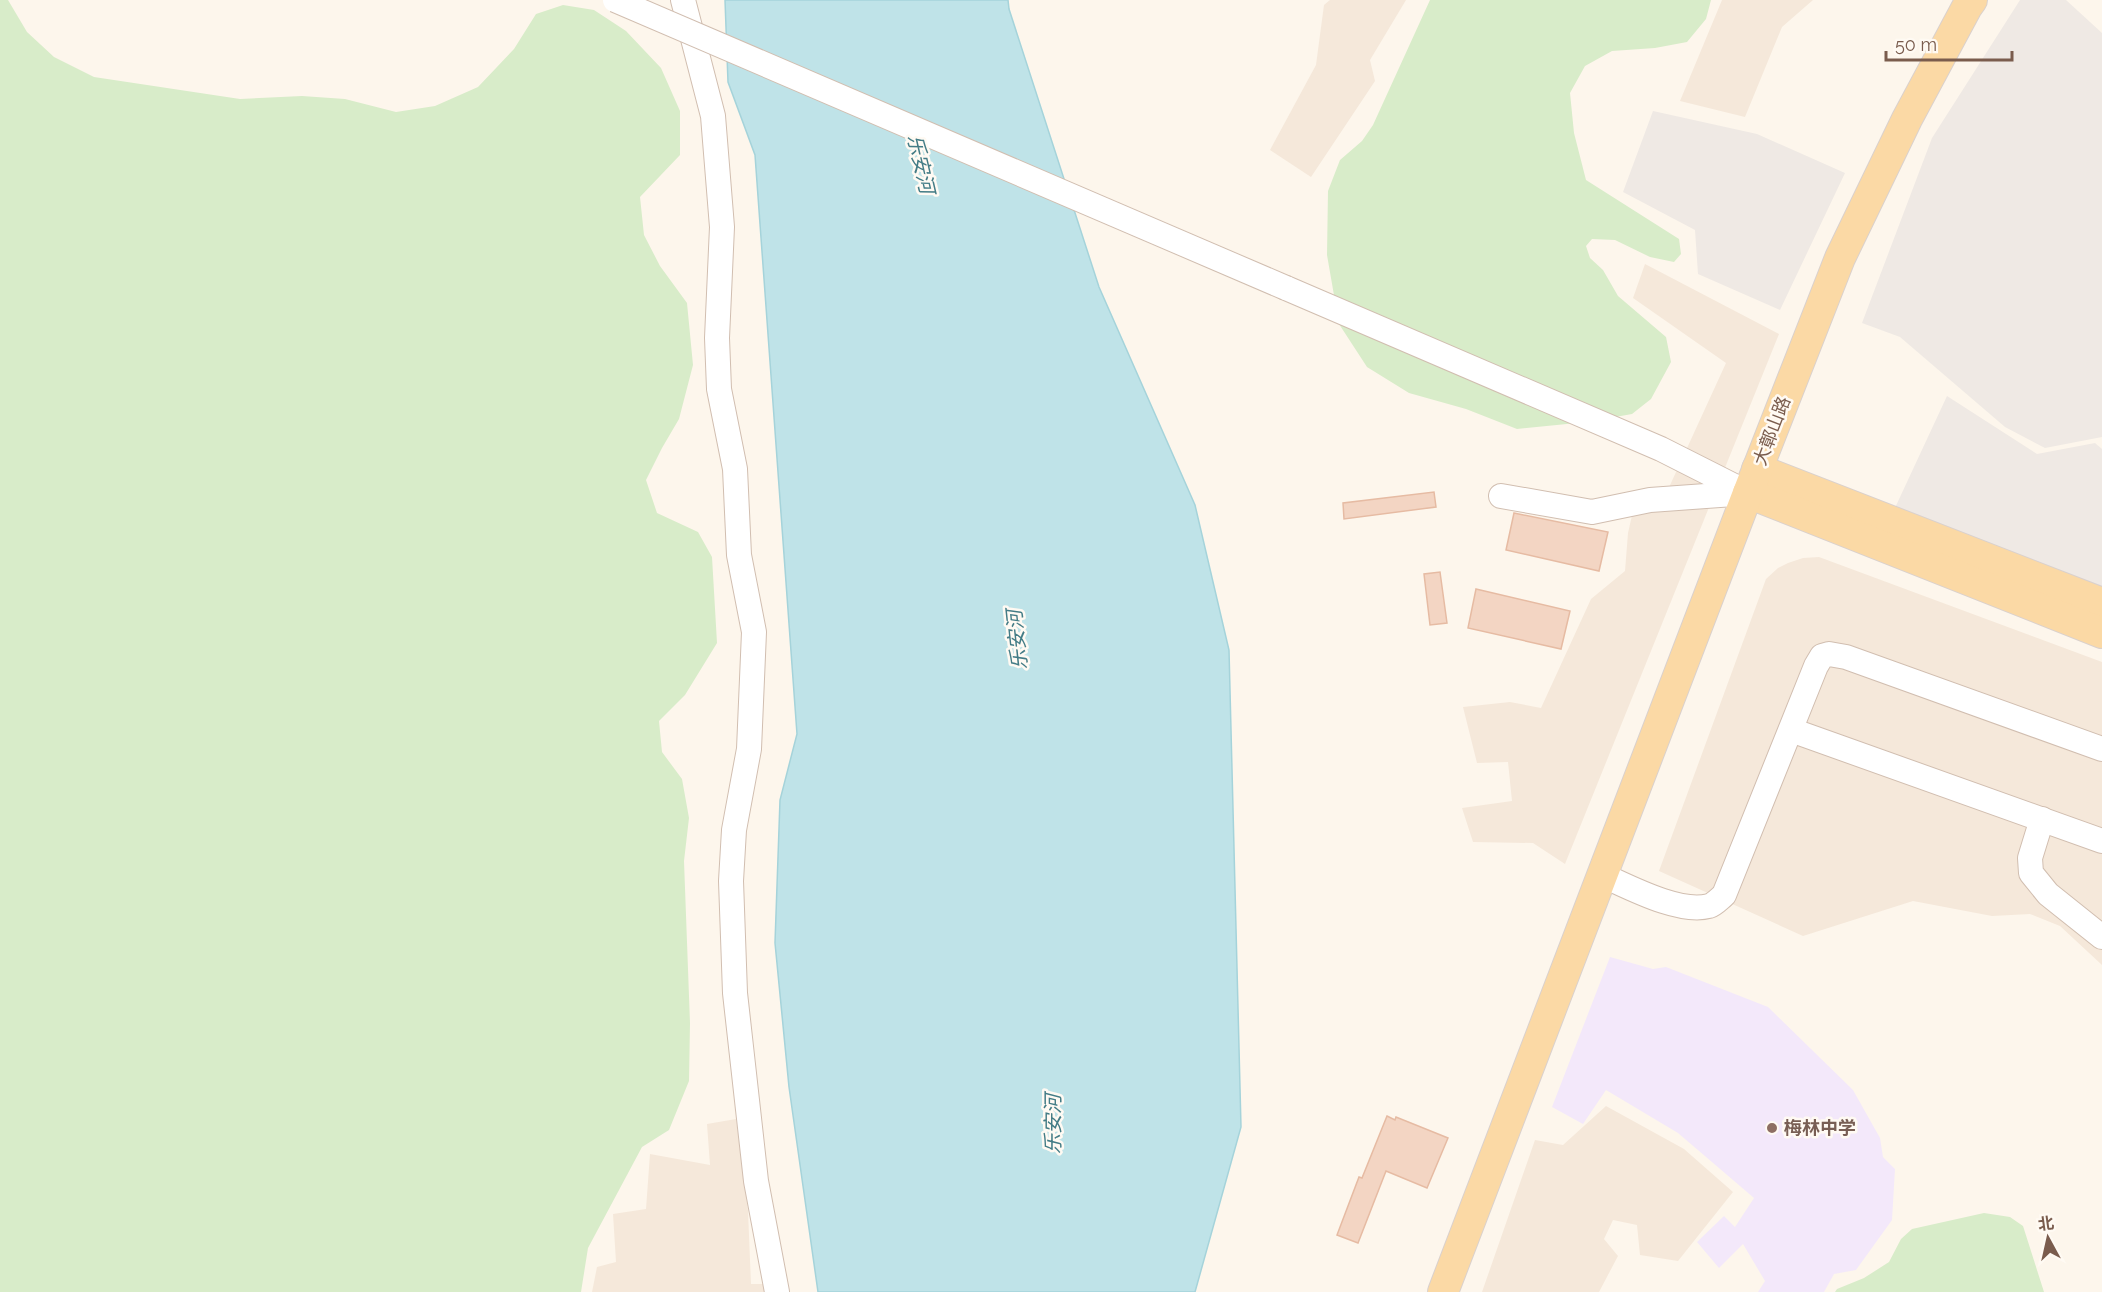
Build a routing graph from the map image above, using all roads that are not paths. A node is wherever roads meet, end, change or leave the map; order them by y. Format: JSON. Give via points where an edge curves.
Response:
{"nodes":[{"id":1,"x":615,"y":0,"type":"edge"},
{"id":2,"x":683,"y":0,"type":"edge"},
{"id":3,"x":1972,"y":0,"type":"edge"},
{"id":4,"x":1752,"y":481,"type":"junction"},
{"id":5,"x":1501,"y":496,"type":"dead end"},
{"id":6,"x":2102,"y":603,"type":"edge"},
{"id":7,"x":2102,"y":633,"type":"edge"},
{"id":8,"x":1791,"y":729,"type":"junction"},
{"id":9,"x":2102,"y":749,"type":"edge"},
{"id":10,"x":2042,"y":819,"type":"junction"},
{"id":11,"x":2102,"y":841,"type":"edge"},
{"id":12,"x":1602,"y":875,"type":"junction"},
{"id":13,"x":2102,"y":937,"type":"edge"},
{"id":14,"x":777,"y":1292,"type":"edge"},
{"id":15,"x":1443,"y":1292,"type":"edge"}],
"edges":[{"from":1,"to":4,"type":"street","bridge":true,"via":[[1661,449]]},
{"from":2,"to":14,"type":"street","via":[[713,116],[722,227],[719,389],[735,470],[739,555],[754,632],[749,749],[734,830],[730,881],[735,993],[756,1181]]},
{"from":3,"to":4,"type":"main road","name":"大鄣山路","via":[[1907,119],[1840,258]]},
{"from":4,"to":5,"type":"street","via":[[1592,512]]},
{"from":4,"to":6,"type":"main road"},
{"from":4,"to":7,"type":"main road"},
{"from":4,"to":12,"type":"main road","name":"大鄣山路"},
{"from":8,"to":9,"type":"street","via":[[1816,666],[1822,656],[1829,654]]},
{"from":8,"to":10,"type":"street"},
{"from":8,"to":12,"type":"street","via":[[1724,895],[1711,905],[1696,907],[1654,898]]},
{"from":10,"to":11,"type":"street"},
{"from":10,"to":13,"type":"street","via":[[2030,858],[2031,873],[2048,894]]},
{"from":12,"to":15,"type":"main road","name":"大鄣山路"}]}
